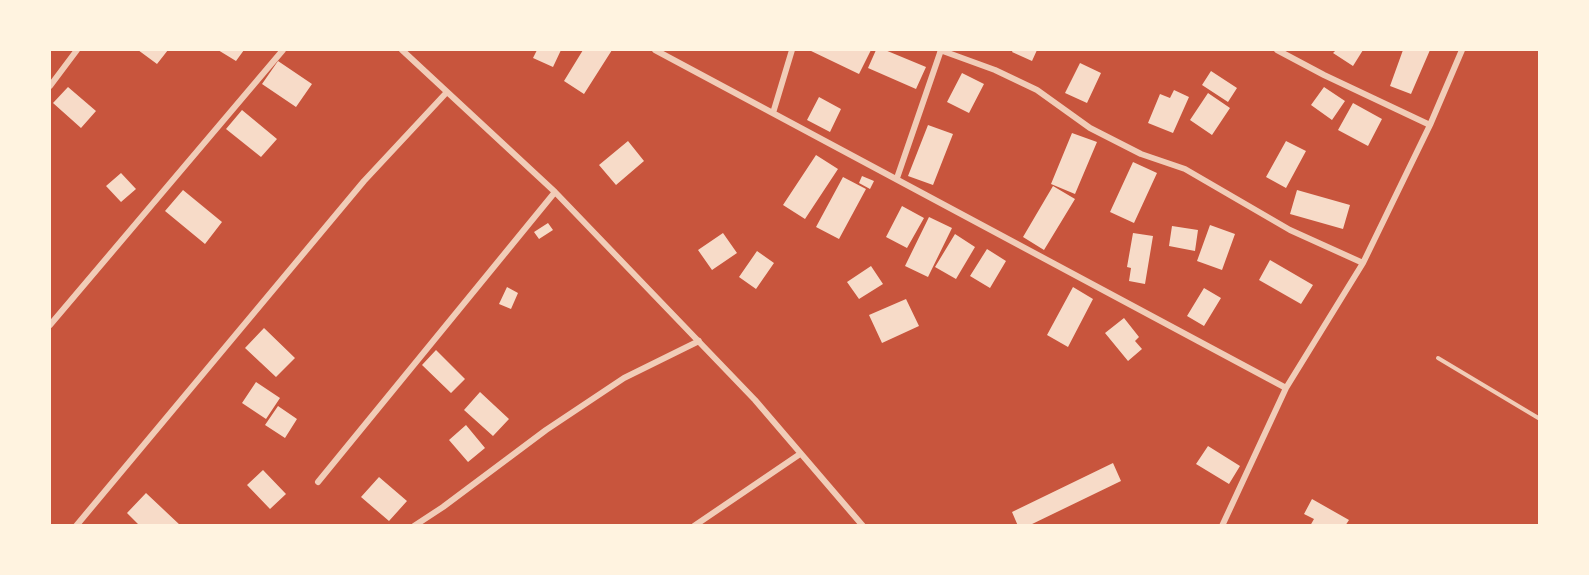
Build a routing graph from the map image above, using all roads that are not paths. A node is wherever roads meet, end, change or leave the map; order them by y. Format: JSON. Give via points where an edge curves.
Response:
{"nodes":[{"id":1,"x":77,"y":50,"type":"edge"},
{"id":2,"x":283,"y":50,"type":"edge"},
{"id":3,"x":402,"y":50,"type":"edge"},
{"id":4,"x":655,"y":50,"type":"edge"},
{"id":5,"x":792,"y":50,"type":"edge"},
{"id":6,"x":940,"y":50,"type":"edge"},
{"id":7,"x":1277,"y":50,"type":"edge"},
{"id":8,"x":1462,"y":50,"type":"edge"},
{"id":9,"x":50,"y":86,"type":"edge"},
{"id":10,"x":447,"y":92,"type":"junction"},
{"id":11,"x":773,"y":113,"type":"junction"},
{"id":12,"x":1430,"y":125,"type":"junction"},
{"id":13,"x":897,"y":178,"type":"junction"},
{"id":14,"x":555,"y":192,"type":"junction"},
{"id":15,"x":1363,"y":263,"type":"junction"},
{"id":16,"x":50,"y":325,"type":"edge"},
{"id":17,"x":699,"y":341,"type":"junction"},
{"id":18,"x":1438,"y":358,"type":"dead end"},
{"id":19,"x":1286,"y":388,"type":"junction"},
{"id":20,"x":1539,"y":419,"type":"edge"},
{"id":21,"x":800,"y":454,"type":"junction"},
{"id":22,"x":318,"y":482,"type":"dead end"},
{"id":23,"x":76,"y":525,"type":"edge"},
{"id":24,"x":414,"y":525,"type":"edge"},
{"id":25,"x":694,"y":525,"type":"edge"},
{"id":26,"x":863,"y":525,"type":"edge"},
{"id":27,"x":1222,"y":525,"type":"edge"}],
"edges":[{"from":1,"to":9,"type":"street"},
{"from":2,"to":16,"type":"street"},
{"from":3,"to":10,"type":"street"},
{"from":4,"to":11,"type":"street"},
{"from":5,"to":11,"type":"street"},
{"from":6,"to":13,"type":"street"},
{"from":6,"to":15,"type":"street","via":[[995,69],[1037,90],[1090,128],[1141,154],[1185,169],[1290,230]]},
{"from":7,"to":12,"type":"street"},
{"from":8,"to":12,"type":"street"},
{"from":10,"to":14,"type":"street"},
{"from":10,"to":23,"type":"street","via":[[364,181]]},
{"from":11,"to":13,"type":"street"},
{"from":12,"to":15,"type":"street"},
{"from":13,"to":19,"type":"street"},
{"from":14,"to":17,"type":"street"},
{"from":14,"to":22,"type":"street"},
{"from":15,"to":19,"type":"street"},
{"from":17,"to":21,"type":"street"},
{"from":17,"to":24,"type":"street","via":[[624,378]]},
{"from":18,"to":20,"type":"lane"},
{"from":19,"to":27,"type":"street"},
{"from":21,"to":25,"type":"street"},
{"from":21,"to":26,"type":"street"}]}
